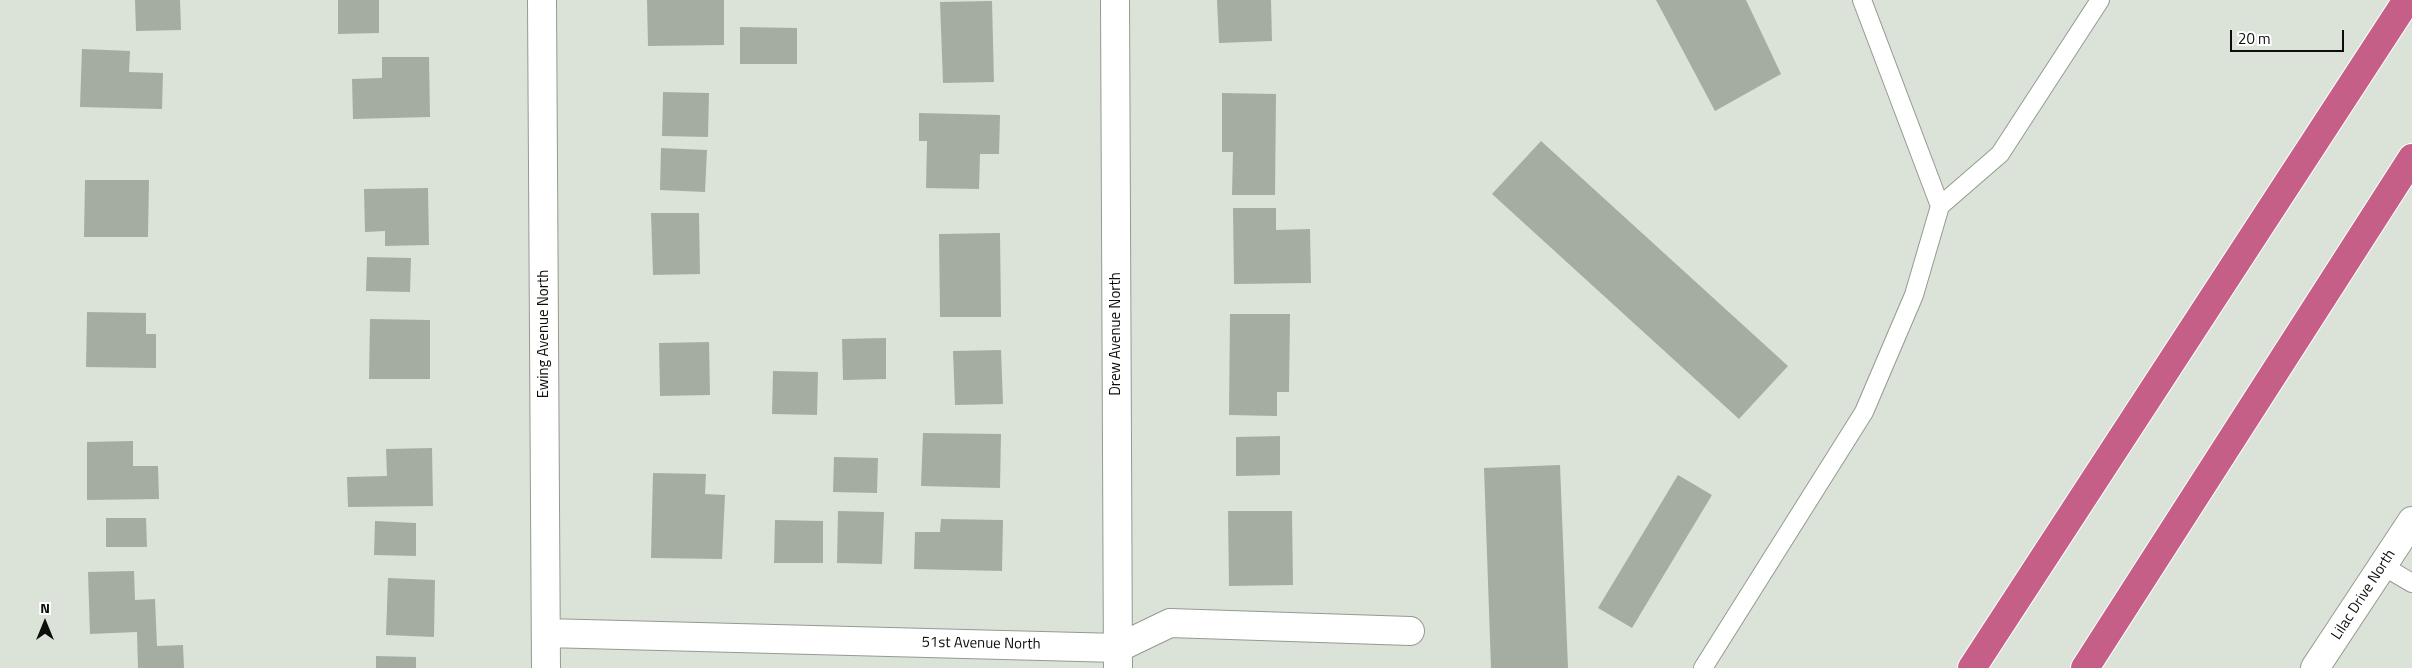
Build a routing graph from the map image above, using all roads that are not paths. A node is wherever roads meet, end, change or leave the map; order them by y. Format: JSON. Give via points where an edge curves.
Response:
{"nodes":[{"id":1,"x":542,"y":0,"type":"edge"},
{"id":2,"x":1114,"y":0,"type":"edge"},
{"id":3,"x":1862,"y":0,"type":"edge"},
{"id":4,"x":2100,"y":0,"type":"edge"},
{"id":5,"x":2407,"y":0,"type":"edge"},
{"id":6,"x":2412,"y":158,"type":"edge"},
{"id":7,"x":1940,"y":206,"type":"junction"},
{"id":8,"x":2412,"y":521,"type":"edge"},
{"id":9,"x":2383,"y":566,"type":"junction"},
{"id":10,"x":2412,"y":583,"type":"edge"},
{"id":11,"x":1410,"y":631,"type":"dead end"},
{"id":12,"x":546,"y":633,"type":"junction"},
{"id":13,"x":1118,"y":658,"type":"edge"},
{"id":14,"x":546,"y":668,"type":"edge"},
{"id":15,"x":1703,"y":668,"type":"edge"},
{"id":16,"x":1972,"y":668,"type":"edge"},
{"id":17,"x":2086,"y":668,"type":"edge"},
{"id":18,"x":2315,"y":668,"type":"edge"}],
"edges":[{"from":1,"to":12,"type":"street","name":"Ewing Avenue North"},
{"from":2,"to":13,"type":"street","name":"Drew Avenue North"},
{"from":3,"to":7,"type":"lane"},
{"from":4,"to":7,"type":"lane","via":[[2000,154]]},
{"from":5,"to":16,"type":"highway"},
{"from":6,"to":17,"type":"highway"},
{"from":7,"to":15,"type":"lane","via":[[1914,295],[1864,412]]},
{"from":8,"to":9,"type":"street","name":"Lilac Drive North"},
{"from":9,"to":10,"type":"lane"},
{"from":9,"to":18,"type":"street","name":"Lilac Drive North"},
{"from":11,"to":13,"type":"street","name":"51st Avenue North","via":[[1170,624]]},
{"from":12,"to":13,"type":"street","name":"51st Avenue North"},
{"from":12,"to":14,"type":"street","name":"Ewing Avenue North"}]}
